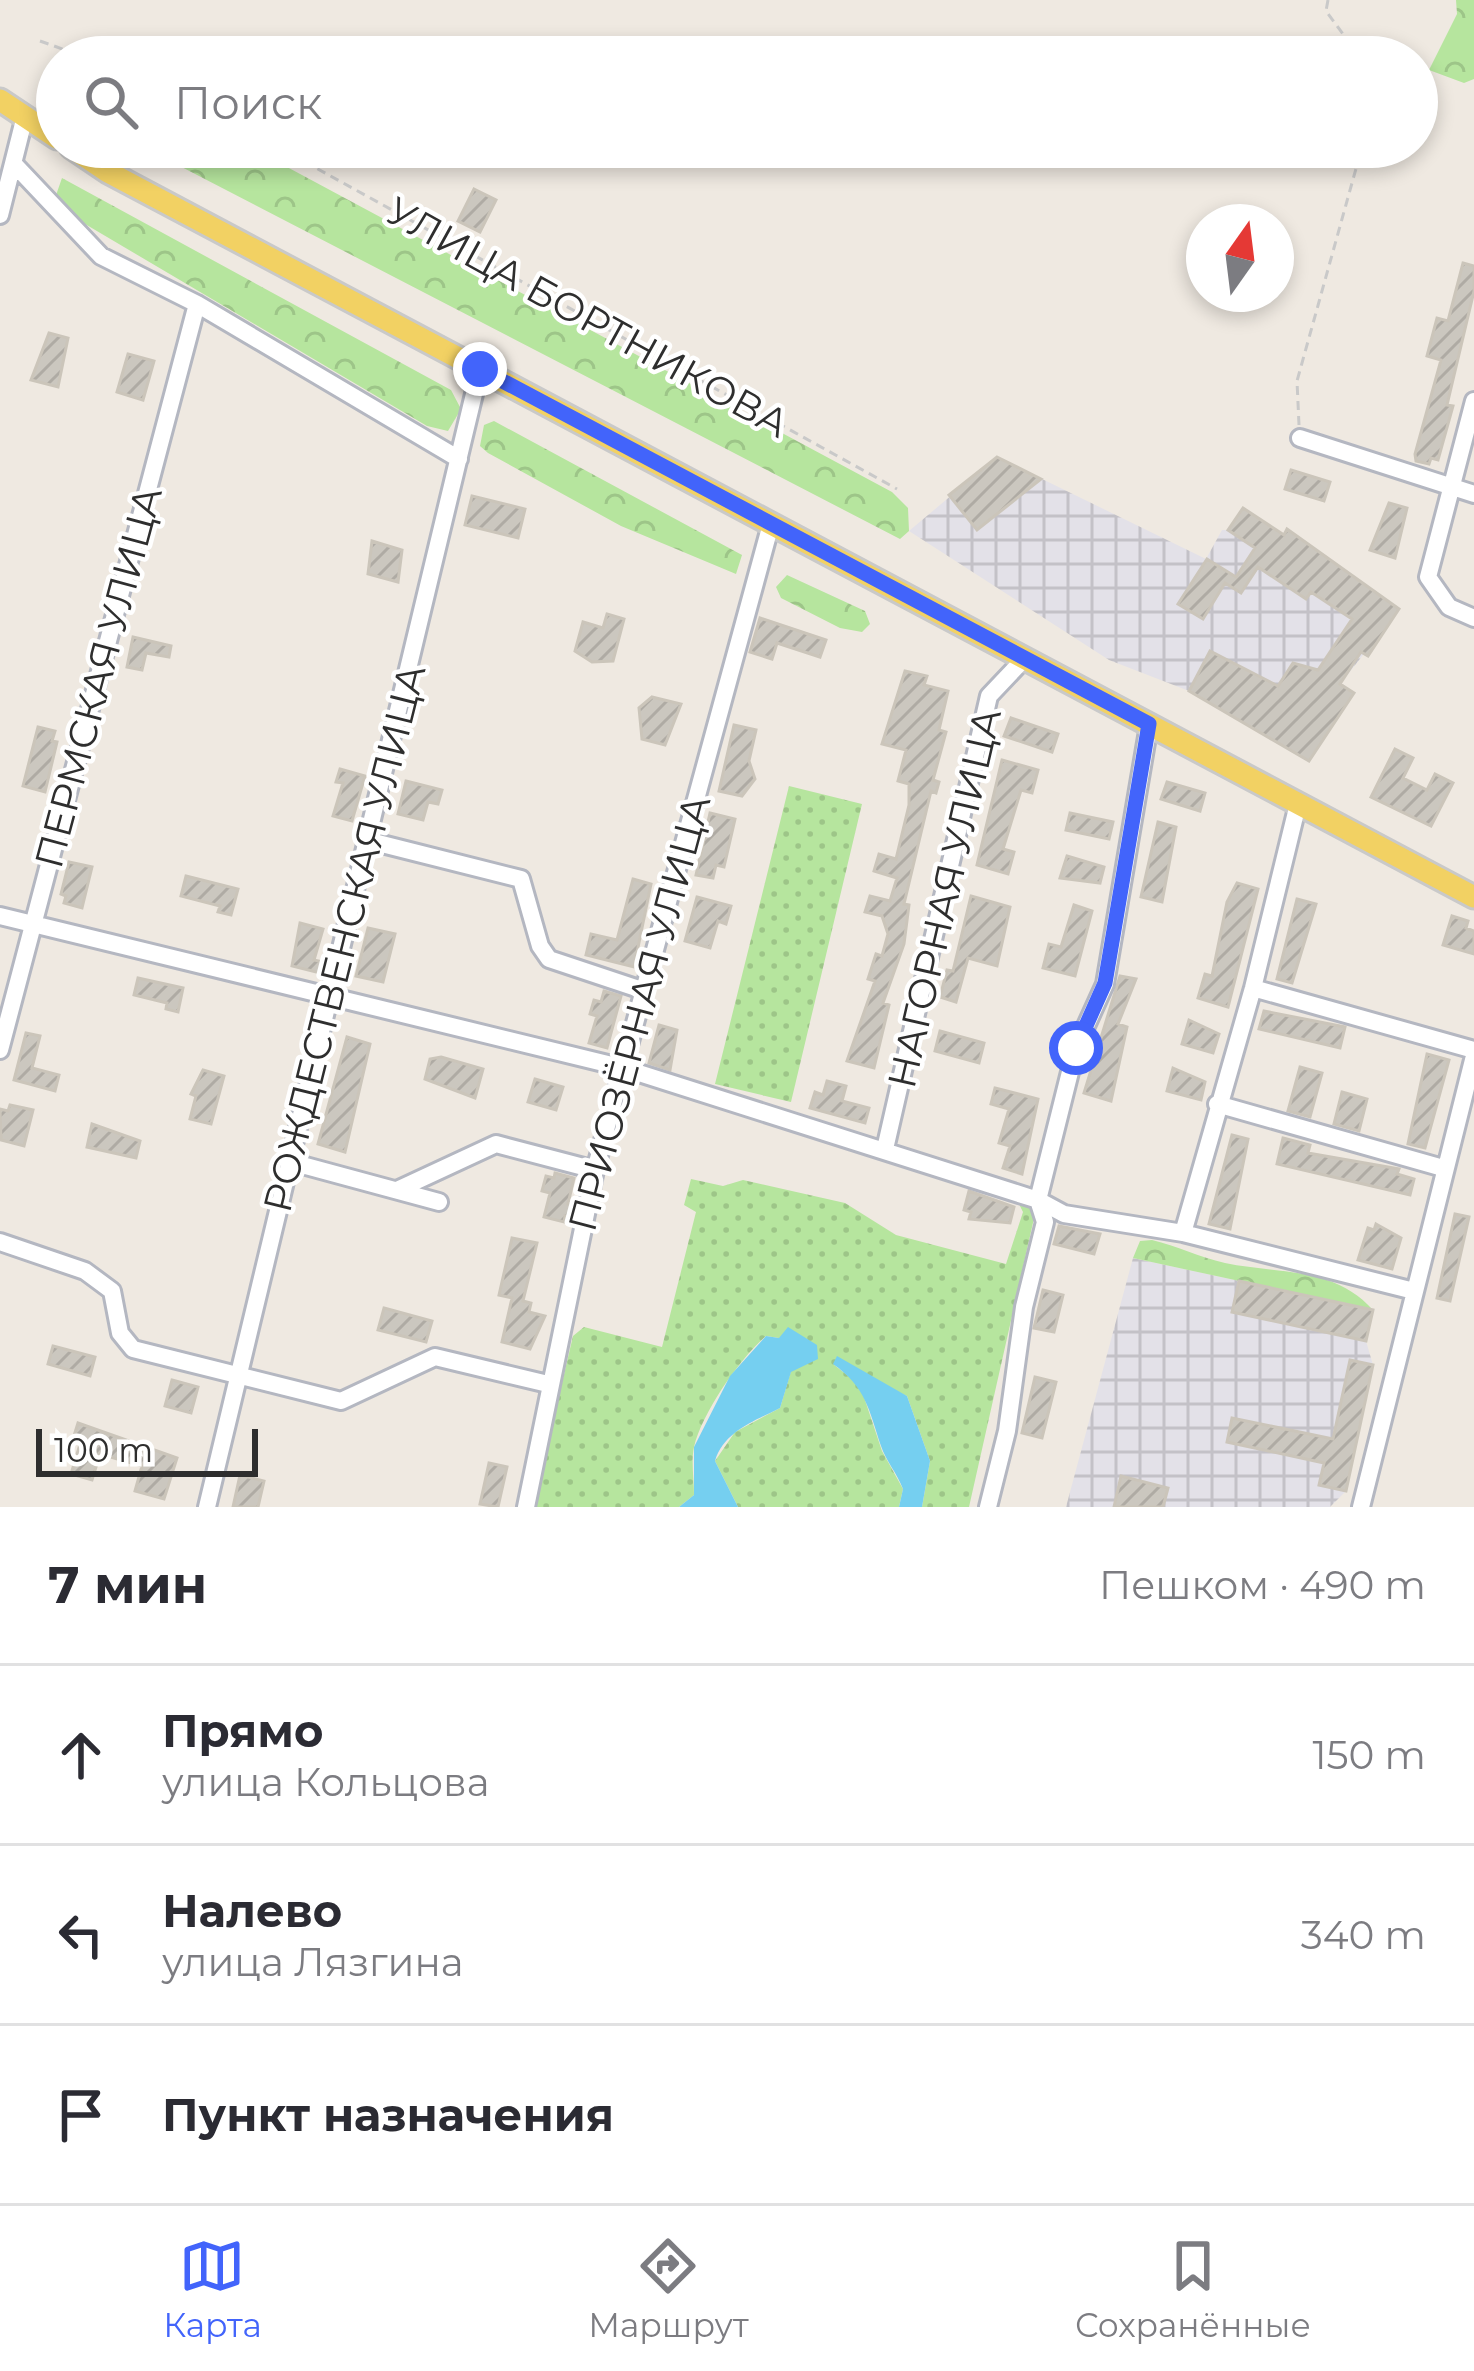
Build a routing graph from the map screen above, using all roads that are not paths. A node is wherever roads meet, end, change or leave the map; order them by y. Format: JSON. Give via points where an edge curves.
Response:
{"nodes":[{"id":1,"x":0,"y":100,"type":"edge"},
{"id":2,"x":25,"y":116,"type":"junction"},
{"id":3,"x":36,"y":124,"type":"edge"},
{"id":4,"x":14,"y":164,"type":"junction"},
{"id":5,"x":110,"y":168,"type":"edge"},
{"id":6,"x":0,"y":215,"type":"edge"},
{"id":7,"x":197,"y":304,"type":"junction"},
{"id":8,"x":480,"y":369,"type":"junction"},
{"id":9,"x":1474,"y":401,"type":"edge"},
{"id":10,"x":1300,"y":438,"type":"road end"},
{"id":11,"x":459,"y":459,"type":"junction"},
{"id":12,"x":1452,"y":486,"type":"junction"},
{"id":13,"x":1474,"y":494,"type":"edge"},
{"id":14,"x":771,"y":524,"type":"junction"},
{"id":15,"x":1474,"y":618,"type":"edge"},
{"id":16,"x":1024,"y":658,"type":"junction"},
{"id":17,"x":1149,"y":724,"type":"junction"},
{"id":18,"x":1298,"y":804,"type":"junction"},
{"id":19,"x":370,"y":841,"type":"junction"},
{"id":20,"x":1474,"y":897,"type":"edge"},
{"id":21,"x":0,"y":916,"type":"edge"},
{"id":22,"x":32,"y":926,"type":"junction"},
{"id":23,"x":1253,"y":988,"type":"junction"},
{"id":24,"x":642,"y":990,"type":"junction"},
{"id":25,"x":333,"y":998,"type":"junction"},
{"id":26,"x":0,"y":1051,"type":"edge"},
{"id":27,"x":1474,"y":1053,"type":"edge"},
{"id":28,"x":620,"y":1067,"type":"junction"},
{"id":29,"x":1217,"y":1104,"type":"junction"},
{"id":30,"x":885,"y":1149,"type":"junction"},
{"id":31,"x":291,"y":1162,"type":"junction"},
{"id":32,"x":1443,"y":1168,"type":"junction"},
{"id":33,"x":595,"y":1169,"type":"junction"},
{"id":34,"x":397,"y":1190,"type":"junction"},
{"id":35,"x":1038,"y":1200,"type":"junction"},
{"id":36,"x":440,"y":1202,"type":"dead end"},
{"id":37,"x":1183,"y":1233,"type":"junction"},
{"id":38,"x":0,"y":1242,"type":"edge"},
{"id":39,"x":1414,"y":1291,"type":"junction"},
{"id":40,"x":236,"y":1376,"type":"junction"},
{"id":41,"x":548,"y":1384,"type":"junction"},
{"id":42,"x":1367,"y":1506,"type":"edge"},
{"id":43,"x":207,"y":1507,"type":"edge"},
{"id":44,"x":526,"y":1507,"type":"edge"},
{"id":45,"x":988,"y":1507,"type":"edge"}],
"edges":[{"from":1,"to":2,"type":"main road"},
{"from":2,"to":3,"type":"main road"},
{"from":2,"to":4,"type":"street"},
{"from":4,"to":6,"type":"street"},
{"from":4,"to":7,"type":"street","via":[[101,256]]},
{"from":5,"to":8,"type":"main road"},
{"from":7,"to":11,"type":"street"},
{"from":7,"to":22,"type":"street","name":"ПЕРМСКАЯ УЛИЦА"},
{"from":8,"to":11,"type":"street","name":"РОЖДЕСТВЕНСКАЯ УЛИЦА"},
{"from":8,"to":14,"type":"main road"},
{"from":9,"to":12,"type":"street"},
{"from":10,"to":12,"type":"street"},
{"from":11,"to":19,"type":"street","name":"РОЖДЕСТВЕНСКАЯ УЛИЦА"},
{"from":12,"to":13,"type":"street"},
{"from":12,"to":15,"type":"street","via":[[1428,577],[1449,607]]},
{"from":14,"to":16,"type":"main road"},
{"from":14,"to":24,"type":"street","name":"ПРИОЗЁРНАЯ УЛИЦА"},
{"from":16,"to":17,"type":"main road"},
{"from":16,"to":30,"type":"street","name":"НАГОРНАЯ УЛИЦА","via":[[989,696]]},
{"from":17,"to":18,"type":"main road"},
{"from":17,"to":35,"type":"street","via":[[1105,983],[1076,1048]]},
{"from":18,"to":20,"type":"main road"},
{"from":18,"to":23,"type":"street"},
{"from":19,"to":24,"type":"street","via":[[521,879],[549,959]]},
{"from":19,"to":25,"type":"street","name":"РОЖДЕСТВЕНСКАЯ УЛИЦА"},
{"from":21,"to":22,"type":"street"},
{"from":22,"to":25,"type":"street"},
{"from":22,"to":26,"type":"street","name":"ПЕРМСКАЯ УЛИЦА"},
{"from":23,"to":27,"type":"street"},
{"from":23,"to":29,"type":"street"},
{"from":24,"to":28,"type":"street","name":"ПРИОЗЁРНАЯ УЛИЦА"},
{"from":25,"to":28,"type":"street"},
{"from":25,"to":31,"type":"street","name":"РОЖДЕСТВЕНСКАЯ УЛИЦА"},
{"from":27,"to":32,"type":"street"},
{"from":28,"to":30,"type":"street"},
{"from":28,"to":33,"type":"street","name":"ПРИОЗЁРНАЯ УЛИЦА"},
{"from":29,"to":32,"type":"street"},
{"from":29,"to":37,"type":"street"},
{"from":30,"to":35,"type":"street"},
{"from":31,"to":34,"type":"street"},
{"from":31,"to":40,"type":"street","name":"РОЖДЕСТВЕНСКАЯ УЛИЦА"},
{"from":32,"to":39,"type":"street"},
{"from":33,"to":34,"type":"street","via":[[496,1144]]},
{"from":33,"to":41,"type":"street","name":"ПРИОЗЁРНАЯ УЛИЦА"},
{"from":34,"to":36,"type":"street"},
{"from":35,"to":37,"type":"street","via":[[1064,1214]]},
{"from":35,"to":45,"type":"street","via":[[1046,1222]]},
{"from":37,"to":39,"type":"street"},
{"from":38,"to":40,"type":"street","via":[[85,1271],[112,1291],[119,1333],[133,1349]]},
{"from":39,"to":42,"type":"street"},
{"from":40,"to":41,"type":"street","via":[[341,1401],[435,1357]]},
{"from":40,"to":43,"type":"street","name":"РОЖДЕСТВЕНСКАЯ УЛИЦА"},
{"from":41,"to":44,"type":"street","name":"ПРИОЗЁРНАЯ УЛИЦА"}]}
